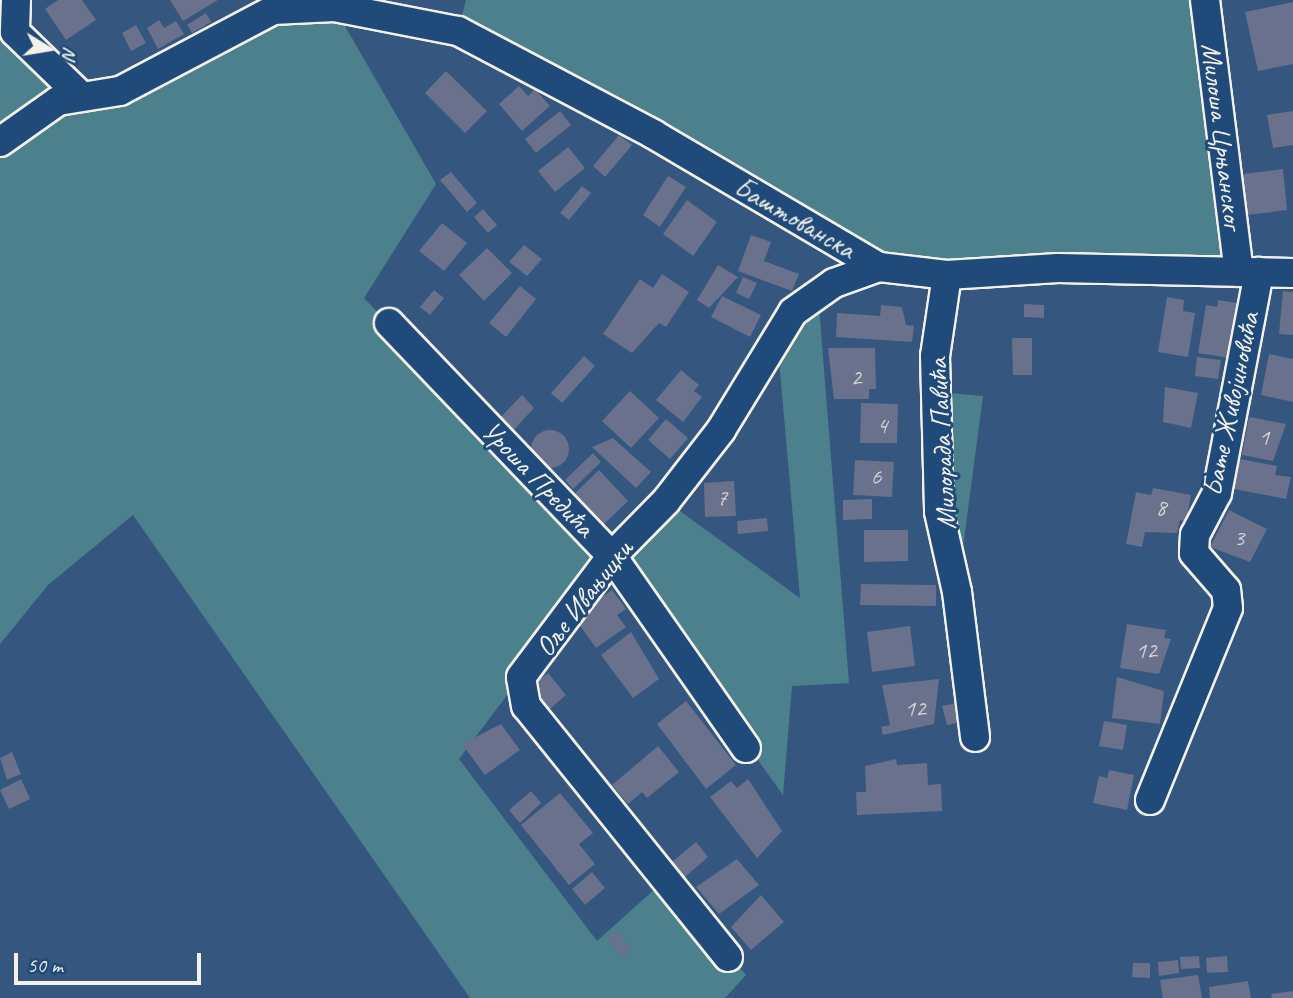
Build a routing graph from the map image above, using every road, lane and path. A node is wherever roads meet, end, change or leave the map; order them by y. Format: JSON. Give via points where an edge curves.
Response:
{"nodes":[{"id":1,"x":16,"y":0,"type":"edge"},
{"id":2,"x":1205,"y":0,"type":"edge"},
{"id":3,"x":332,"y":3,"type":"edge"},
{"id":4,"x":80,"y":94,"type":"junction"},
{"id":5,"x":0,"y":142,"type":"edge"},
{"id":6,"x":879,"y":267,"type":"junction"},
{"id":7,"x":1249,"y":272,"type":"junction"},
{"id":8,"x":1293,"y":273,"type":"edge"},
{"id":9,"x":947,"y":275,"type":"junction"},
{"id":10,"x":390,"y":323,"type":"dead end"},
{"id":11,"x":612,"y":556,"type":"junction"},
{"id":12,"x":975,"y":737,"type":"dead end"},
{"id":13,"x":746,"y":748,"type":"dead end"},
{"id":14,"x":1150,"y":800,"type":"dead end"},
{"id":15,"x":728,"y":957,"type":"dead end"}],
"edges":[{"from":1,"to":4,"type":"street","via":[[15,32]]},
{"from":2,"to":7,"type":"street","name":"Милоша Црњанског"},
{"from":3,"to":4,"type":"street","name":"Баштованска","via":[[273,10],[152,78],[120,91]]},
{"from":3,"to":6,"type":"street","name":"Баштованска","via":[[458,31],[653,134]]},
{"from":4,"to":5,"type":"street","name":"Баштованска","via":[[39,111]]},
{"from":6,"to":9,"type":"street","name":"Баштованска"},
{"from":6,"to":11,"type":"street","name":"Оље Ивањицки","via":[[834,283],[793,312],[721,430],[666,501]]},
{"from":7,"to":8,"type":"street","name":"Баштованска"},
{"from":7,"to":9,"type":"street","name":"Баштованска","via":[[1058,268]]},
{"from":7,"to":14,"type":"street","name":"Бате Живојиновића","via":[[1217,492],[1195,535],[1194,553],[1226,590],[1228,608]]},
{"from":9,"to":12,"type":"street","name":"Милорада Павића","via":[[935,356],[939,512],[957,592]]},
{"from":10,"to":11,"type":"street","name":"Уроша Предића"},
{"from":11,"to":13,"type":"street","name":"Уроша Предића"},
{"from":11,"to":15,"type":"street","name":"Оље Ивањицки","via":[[521,677],[520,691]]}]}
